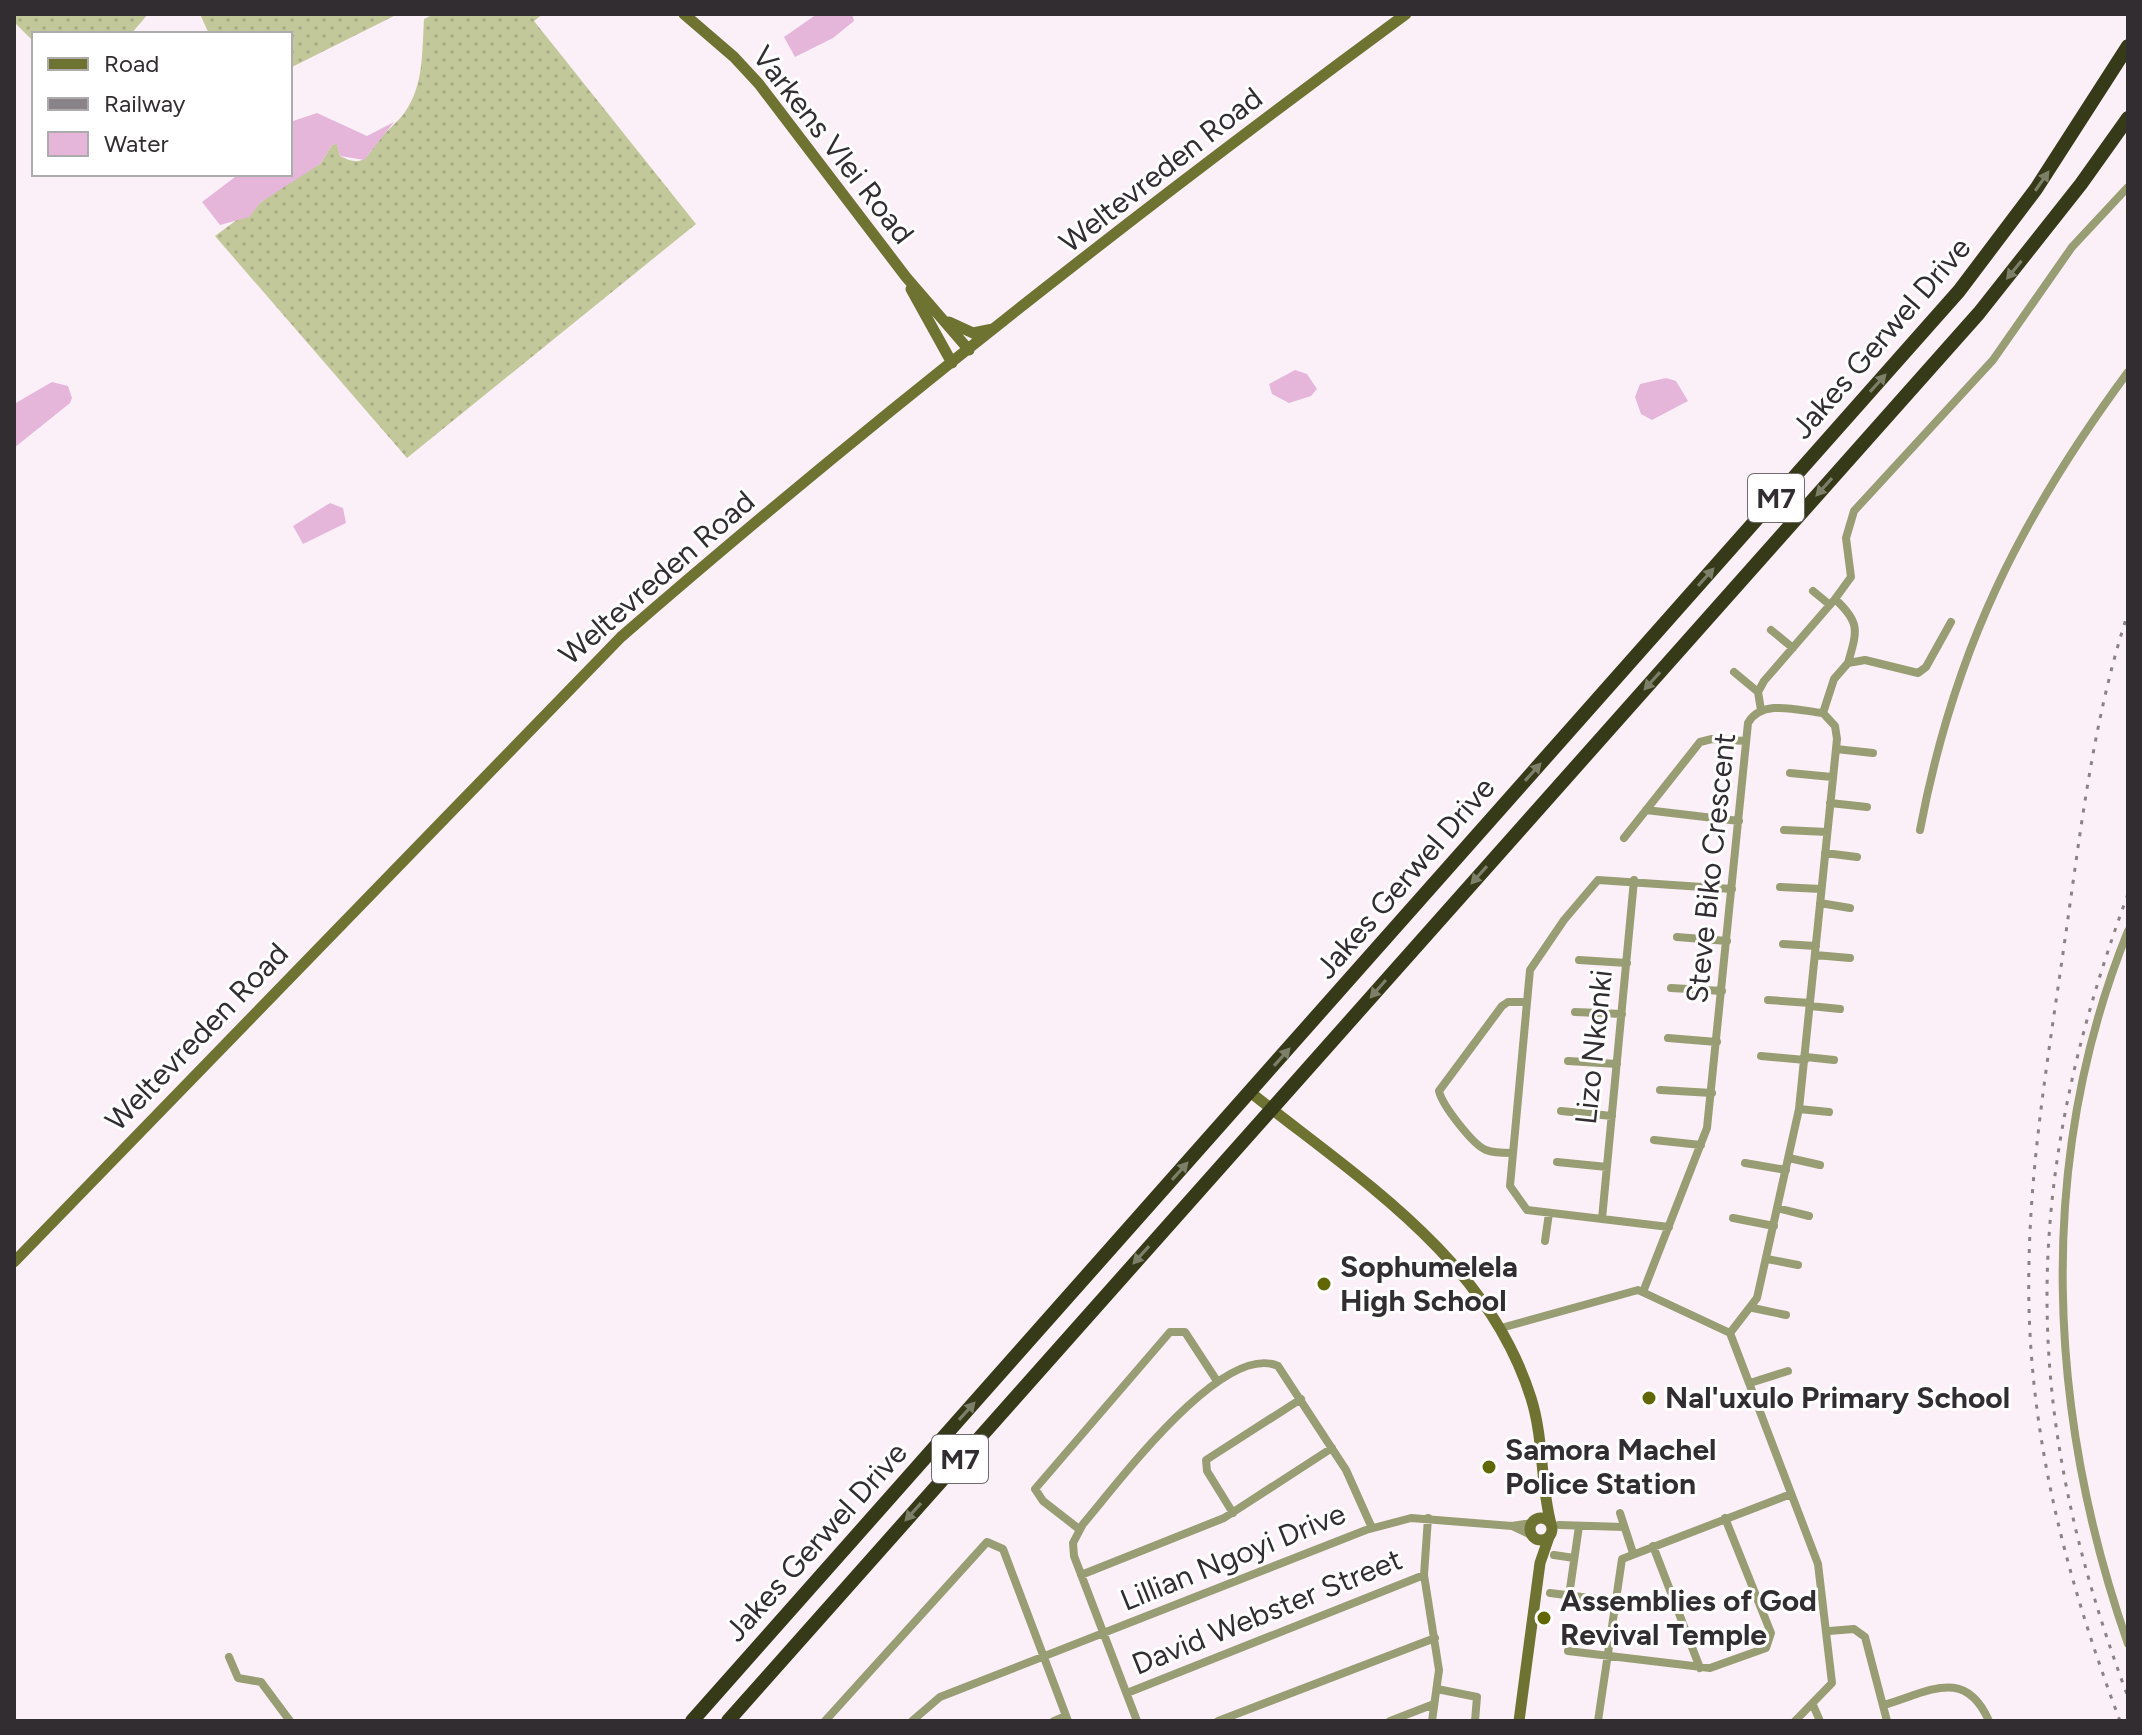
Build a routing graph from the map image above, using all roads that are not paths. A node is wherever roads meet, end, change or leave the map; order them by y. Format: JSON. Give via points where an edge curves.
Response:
{"nodes":[{"id":1,"x":684,"y":14,"type":"edge"},
{"id":2,"x":1406,"y":14,"type":"edge"},
{"id":3,"x":2128,"y":44,"type":"edge"},
{"id":4,"x":2128,"y":118,"type":"edge"},
{"id":5,"x":2128,"y":187,"type":"edge"},
{"id":6,"x":906,"y":277,"type":"junction"},
{"id":7,"x":939,"y":315,"type":"junction"},
{"id":8,"x":998,"y":327,"type":"junction"},
{"id":9,"x":969,"y":350,"type":"junction"},
{"id":10,"x":952,"y":363,"type":"junction"},
{"id":11,"x":2128,"y":372,"type":"edge"},
{"id":12,"x":1813,"y":591,"type":"dead end"},
{"id":13,"x":1833,"y":602,"type":"junction"},
{"id":14,"x":1951,"y":622,"type":"dead end"},
{"id":15,"x":1771,"y":630,"type":"dead end"},
{"id":16,"x":1793,"y":648,"type":"junction"},
{"id":17,"x":1848,"y":663,"type":"junction"},
{"id":18,"x":1734,"y":672,"type":"dead end"},
{"id":19,"x":1758,"y":692,"type":"junction"},
{"id":20,"x":1761,"y":710,"type":"junction"},
{"id":21,"x":1823,"y":713,"type":"junction"},
{"id":22,"x":1745,"y":741,"type":"junction"},
{"id":23,"x":1836,"y":749,"type":"junction"},
{"id":24,"x":1873,"y":753,"type":"dead end"},
{"id":25,"x":1790,"y":773,"type":"dead end"},
{"id":26,"x":1832,"y":777,"type":"junction"},
{"id":27,"x":1830,"y":803,"type":"junction"},
{"id":28,"x":1867,"y":807,"type":"dead end"},
{"id":29,"x":1646,"y":810,"type":"junction"},
{"id":30,"x":1739,"y":821,"type":"junction"},
{"id":31,"x":1784,"y":830,"type":"dead end"},
{"id":32,"x":1920,"y":830,"type":"dead end"},
{"id":33,"x":1827,"y":832,"type":"junction"},
{"id":34,"x":1624,"y":838,"type":"dead end"},
{"id":35,"x":1825,"y":853,"type":"junction"},
{"id":36,"x":1857,"y":857,"type":"dead end"},
{"id":37,"x":1634,"y":880,"type":"junction"},
{"id":38,"x":1780,"y":887,"type":"dead end"},
{"id":39,"x":1732,"y":889,"type":"junction"},
{"id":40,"x":1821,"y":889,"type":"junction"},
{"id":41,"x":1820,"y":903,"type":"junction"},
{"id":42,"x":1850,"y":908,"type":"dead end"},
{"id":43,"x":2128,"y":931,"type":"edge"},
{"id":44,"x":1677,"y":937,"type":"dead end"},
{"id":45,"x":1727,"y":941,"type":"junction"},
{"id":46,"x":1783,"y":944,"type":"dead end"},
{"id":47,"x":1816,"y":950,"type":"junction"},
{"id":48,"x":1850,"y":958,"type":"dead end"},
{"id":49,"x":1579,"y":960,"type":"dead end"},
{"id":50,"x":1627,"y":963,"type":"junction"},
{"id":51,"x":1671,"y":988,"type":"dead end"},
{"id":52,"x":1722,"y":991,"type":"junction"},
{"id":53,"x":1768,"y":1000,"type":"dead end"},
{"id":54,"x":1527,"y":1002,"type":"junction"},
{"id":55,"x":1810,"y":1005,"type":"junction"},
{"id":56,"x":1840,"y":1009,"type":"dead end"},
{"id":57,"x":1575,"y":1012,"type":"dead end"},
{"id":58,"x":1622,"y":1014,"type":"junction"},
{"id":59,"x":1668,"y":1038,"type":"dead end"},
{"id":60,"x":1717,"y":1042,"type":"junction"},
{"id":61,"x":1761,"y":1056,"type":"dead end"},
{"id":62,"x":1806,"y":1058,"type":"junction"},
{"id":63,"x":1834,"y":1060,"type":"dead end"},
{"id":64,"x":1568,"y":1061,"type":"dead end"},
{"id":65,"x":1617,"y":1064,"type":"junction"},
{"id":66,"x":1660,"y":1090,"type":"dead end"},
{"id":67,"x":1250,"y":1092,"type":"junction"},
{"id":68,"x":1712,"y":1093,"type":"junction"},
{"id":69,"x":1799,"y":1109,"type":"junction"},
{"id":70,"x":1272,"y":1110,"type":"junction"},
{"id":71,"x":1561,"y":1111,"type":"dead end"},
{"id":72,"x":1829,"y":1112,"type":"dead end"},
{"id":73,"x":1612,"y":1116,"type":"junction"},
{"id":74,"x":1654,"y":1140,"type":"dead end"},
{"id":75,"x":1701,"y":1145,"type":"junction"},
{"id":76,"x":1511,"y":1153,"type":"junction"},
{"id":77,"x":1789,"y":1158,"type":"junction"},
{"id":78,"x":1557,"y":1162,"type":"dead end"},
{"id":79,"x":1745,"y":1163,"type":"dead end"},
{"id":80,"x":1820,"y":1165,"type":"dead end"},
{"id":81,"x":1607,"y":1167,"type":"junction"},
{"id":82,"x":1786,"y":1170,"type":"junction"},
{"id":83,"x":1777,"y":1208,"type":"junction"},
{"id":84,"x":1549,"y":1213,"type":"junction"},
{"id":85,"x":1809,"y":1216,"type":"dead end"},
{"id":86,"x":1733,"y":1218,"type":"dead end"},
{"id":87,"x":1602,"y":1219,"type":"junction"},
{"id":88,"x":1774,"y":1226,"type":"junction"},
{"id":89,"x":1669,"y":1227,"type":"junction"},
{"id":90,"x":1545,"y":1241,"type":"dead end"},
{"id":91,"x":1767,"y":1259,"type":"junction"},
{"id":92,"x":14,"y":1262,"type":"edge"},
{"id":93,"x":1798,"y":1265,"type":"dead end"},
{"id":94,"x":1643,"y":1292,"type":"junction"},
{"id":95,"x":1753,"y":1308,"type":"junction"},
{"id":96,"x":1786,"y":1315,"type":"dead end"},
{"id":97,"x":1501,"y":1328,"type":"junction"},
{"id":98,"x":1730,"y":1333,"type":"junction"},
{"id":99,"x":1788,"y":1371,"type":"dead end"},
{"id":100,"x":1217,"y":1381,"type":"junction"},
{"id":101,"x":1750,"y":1383,"type":"junction"},
{"id":102,"x":1301,"y":1399,"type":"junction"},
{"id":103,"x":1332,"y":1448,"type":"junction"},
{"id":104,"x":1791,"y":1494,"type":"junction"},
{"id":105,"x":1546,"y":1496,"type":"junction"},
{"id":106,"x":1233,"y":1513,"type":"junction"},
{"id":107,"x":1620,"y":1513,"type":"dead end"},
{"id":108,"x":1428,"y":1518,"type":"junction"},
{"id":109,"x":1725,"y":1518,"type":"junction"},
{"id":110,"x":1555,"y":1525,"type":"junction"},
{"id":111,"x":1579,"y":1526,"type":"junction"},
{"id":112,"x":1624,"y":1527,"type":"junction"},
{"id":113,"x":1372,"y":1528,"type":"junction"},
{"id":114,"x":1079,"y":1529,"type":"junction"},
{"id":115,"x":1533,"y":1529,"type":"junction"},
{"id":116,"x":1549,"y":1537,"type":"junction"},
{"id":117,"x":1653,"y":1546,"type":"junction"},
{"id":118,"x":1633,"y":1553,"type":"junction"},
{"id":119,"x":1554,"y":1555,"type":"dead end"},
{"id":120,"x":1574,"y":1558,"type":"junction"},
{"id":121,"x":1540,"y":1563,"type":"junction"},
{"id":122,"x":1081,"y":1575,"type":"junction"},
{"id":123,"x":1424,"y":1575,"type":"junction"},
{"id":124,"x":1550,"y":1593,"type":"dead end"},
{"id":125,"x":1569,"y":1596,"type":"junction"},
{"id":126,"x":1613,"y":1601,"type":"junction"},
{"id":127,"x":1829,"y":1631,"type":"junction"},
{"id":128,"x":1103,"y":1634,"type":"junction"},
{"id":129,"x":1435,"y":1638,"type":"junction"},
{"id":130,"x":2128,"y":1644,"type":"edge"},
{"id":131,"x":1568,"y":1651,"type":"dead end"},
{"id":132,"x":1607,"y":1656,"type":"junction"},
{"id":133,"x":229,"y":1657,"type":"dead end"},
{"id":134,"x":1043,"y":1657,"type":"junction"},
{"id":135,"x":1700,"y":1668,"type":"junction"},
{"id":136,"x":1437,"y":1689,"type":"junction"},
{"id":137,"x":1127,"y":1693,"type":"junction"},
{"id":138,"x":1434,"y":1704,"type":"junction"},
{"id":139,"x":1813,"y":1705,"type":"junction"},
{"id":140,"x":1884,"y":1705,"type":"junction"},
{"id":141,"x":1067,"y":1719,"type":"edge"},
{"id":142,"x":290,"y":1721,"type":"edge"},
{"id":143,"x":692,"y":1721,"type":"edge"},
{"id":144,"x":728,"y":1721,"type":"edge"},
{"id":145,"x":825,"y":1721,"type":"edge"},
{"id":146,"x":912,"y":1721,"type":"edge"},
{"id":147,"x":1054,"y":1721,"type":"edge"},
{"id":148,"x":1137,"y":1721,"type":"edge"},
{"id":149,"x":1218,"y":1721,"type":"edge"},
{"id":150,"x":1390,"y":1721,"type":"edge"},
{"id":151,"x":1433,"y":1721,"type":"edge"},
{"id":152,"x":1475,"y":1721,"type":"edge"},
{"id":153,"x":1519,"y":1721,"type":"edge"},
{"id":154,"x":1598,"y":1721,"type":"edge"},
{"id":155,"x":1795,"y":1721,"type":"edge"},
{"id":156,"x":1820,"y":1721,"type":"edge"},
{"id":157,"x":1887,"y":1721,"type":"edge"},
{"id":158,"x":1989,"y":1721,"type":"edge"}],
"edges":[{"from":1,"to":6,"type":"street","name":"Varkens Vlei Road","via":[[759,84]]},
{"from":2,"to":8,"type":"street","name":"Weltevreden Road"},
{"from":67,"to":3,"type":"highway","name":"Jakes Gerwel Drive","number":"M7","one_way":true,"via":[[1959,291],[2044,179]]},
{"from":4,"to":70,"type":"highway","name":"Jakes Gerwel Drive","number":"M7","one_way":true,"via":[[1979,313]]},
{"from":5,"to":13,"type":"street","via":[[2072,247],[1993,360],[1854,511],[1846,538],[1851,577]]},
{"from":6,"to":7,"type":"street","name":"Varkens Vlei Road"},
{"from":6,"to":10,"type":"street","name":"Varkens Vlei Road"},
{"from":7,"to":8,"type":"street","via":[[973,333]]},
{"from":7,"to":9,"type":"street","name":"Varkens Vlei Road"},
{"from":8,"to":9,"type":"street","name":"Weltevreden Road"},
{"from":9,"to":10,"type":"street","name":"Weltevreden Road"},
{"from":10,"to":92,"type":"street","name":"Weltevreden Road","via":[[621,637]]},
{"from":11,"to":32,"type":"street","via":[[2046,490],[1990,595],[1936,753]]},
{"from":12,"to":13,"type":"street"},
{"from":13,"to":16,"type":"street"},
{"from":13,"to":17,"type":"street","via":[[1845,608],[1857,633]]},
{"from":14,"to":17,"type":"street","via":[[1918,673],[1865,660]]},
{"from":15,"to":16,"type":"street"},
{"from":16,"to":19,"type":"street"},
{"from":17,"to":21,"type":"street","via":[[1834,679]]},
{"from":18,"to":19,"type":"street"},
{"from":19,"to":20,"type":"street"},
{"from":20,"to":21,"type":"street","name":"Steve Biko Crescent"},
{"from":20,"to":22,"type":"street","name":"Steve Biko Crescent","via":[[1748,723]]},
{"from":21,"to":23,"type":"street","via":[[1835,726]]},
{"from":22,"to":29,"type":"street","via":[[1700,742]]},
{"from":22,"to":30,"type":"street","name":"Steve Biko Crescent"},
{"from":23,"to":24,"type":"street"},
{"from":23,"to":26,"type":"street"},
{"from":25,"to":26,"type":"street"},
{"from":26,"to":27,"type":"street"},
{"from":27,"to":28,"type":"street"},
{"from":27,"to":33,"type":"street"},
{"from":29,"to":30,"type":"street"},
{"from":29,"to":34,"type":"street"},
{"from":30,"to":39,"type":"street","name":"Steve Biko Crescent"},
{"from":31,"to":33,"type":"street"},
{"from":33,"to":35,"type":"street"},
{"from":35,"to":36,"type":"street"},
{"from":35,"to":40,"type":"street"},
{"from":37,"to":39,"type":"street"},
{"from":37,"to":50,"type":"street","name":"Lizo Nkonki"},
{"from":37,"to":54,"type":"street","via":[[1602,879],[1589,888],[1531,966]]},
{"from":38,"to":40,"type":"street"},
{"from":39,"to":45,"type":"street","name":"Steve Biko Crescent"},
{"from":40,"to":41,"type":"street"},
{"from":41,"to":42,"type":"street"},
{"from":41,"to":47,"type":"street"},
{"from":43,"to":130,"type":"street","via":[[2102,1009],[2070,1154],[2063,1286],[2066,1374],[2081,1484]]},
{"from":44,"to":45,"type":"street"},
{"from":45,"to":52,"type":"street","name":"Steve Biko Crescent"},
{"from":46,"to":47,"type":"street"},
{"from":47,"to":48,"type":"street"},
{"from":47,"to":55,"type":"street"},
{"from":49,"to":50,"type":"street"},
{"from":50,"to":58,"type":"street","name":"Lizo Nkonki"},
{"from":51,"to":52,"type":"street"},
{"from":52,"to":60,"type":"street","name":"Steve Biko Crescent"},
{"from":53,"to":55,"type":"street"},
{"from":54,"to":76,"type":"street"},
{"from":54,"to":76,"type":"street","via":[[1502,1006],[1439,1091],[1444,1105],[1478,1144]]},
{"from":55,"to":56,"type":"street"},
{"from":55,"to":62,"type":"street"},
{"from":57,"to":58,"type":"street"},
{"from":58,"to":65,"type":"street","name":"Lizo Nkonki"},
{"from":59,"to":60,"type":"street"},
{"from":60,"to":68,"type":"street","name":"Steve Biko Crescent"},
{"from":61,"to":62,"type":"street"},
{"from":62,"to":63,"type":"street"},
{"from":62,"to":69,"type":"street"},
{"from":64,"to":65,"type":"street"},
{"from":65,"to":73,"type":"street","name":"Lizo Nkonki"},
{"from":66,"to":68,"type":"street"},
{"from":67,"to":70,"type":"street"},
{"from":143,"to":67,"type":"highway","name":"Jakes Gerwel Drive","number":"M7","one_way":true},
{"from":68,"to":75,"type":"street","name":"Steve Biko Crescent"},
{"from":69,"to":72,"type":"street"},
{"from":69,"to":77,"type":"street"},
{"from":70,"to":97,"type":"street","via":[[1427,1235],[1466,1277]]},
{"from":70,"to":144,"type":"highway","name":"Jakes Gerwel Drive","number":"M7","one_way":true},
{"from":71,"to":73,"type":"street"},
{"from":73,"to":81,"type":"street","name":"Lizo Nkonki"},
{"from":74,"to":75,"type":"street"},
{"from":75,"to":89,"type":"street","name":"Steve Biko Crescent"},
{"from":76,"to":84,"type":"street","via":[[1511,1190],[1527,1210]]},
{"from":77,"to":80,"type":"street"},
{"from":77,"to":82,"type":"street"},
{"from":78,"to":81,"type":"street"},
{"from":79,"to":82,"type":"street"},
{"from":81,"to":87,"type":"street","name":"Lizo Nkonki"},
{"from":82,"to":83,"type":"street"},
{"from":83,"to":85,"type":"street"},
{"from":83,"to":88,"type":"street"},
{"from":84,"to":87,"type":"street"},
{"from":84,"to":90,"type":"street"},
{"from":86,"to":88,"type":"street"},
{"from":87,"to":89,"type":"street"},
{"from":88,"to":91,"type":"street"},
{"from":89,"to":94,"type":"street","name":"Steve Biko Crescent"},
{"from":91,"to":93,"type":"street"},
{"from":91,"to":95,"type":"street"},
{"from":94,"to":97,"type":"street","via":[[1616,1294]]},
{"from":94,"to":98,"type":"street"},
{"from":95,"to":96,"type":"street"},
{"from":95,"to":98,"type":"street"},
{"from":97,"to":105,"type":"street","via":[[1532,1401]]},
{"from":98,"to":101,"type":"street"},
{"from":99,"to":101,"type":"street"},
{"from":100,"to":102,"type":"street","via":[[1250,1364],[1271,1362]]},
{"from":100,"to":114,"type":"street","via":[[1178,1416]]},
{"from":100,"to":114,"type":"street","via":[[1185,1332],[1170,1332],[1035,1489]]},
{"from":101,"to":104,"type":"street"},
{"from":102,"to":103,"type":"street"},
{"from":102,"to":106,"type":"street","via":[[1206,1460],[1207,1471]]},
{"from":103,"to":106,"type":"street"},
{"from":103,"to":113,"type":"street"},
{"from":104,"to":109,"type":"street"},
{"from":104,"to":127,"type":"street","via":[[1818,1564]]},
{"from":105,"to":110,"type":"street"},
{"from":105,"to":115,"type":"street"},
{"from":106,"to":122,"type":"street"},
{"from":107,"to":112,"type":"street"},
{"from":108,"to":113,"type":"street","name":"Lillian Ngoyi Drive"},
{"from":108,"to":115,"type":"street","name":"Lillian Ngoyi Drive"},
{"from":108,"to":123,"type":"street"},
{"from":109,"to":117,"type":"street"},
{"from":109,"to":135,"type":"street","via":[[1771,1639],[1762,1650]]},
{"from":110,"to":111,"type":"street"},
{"from":110,"to":115,"type":"street","via":[[1543,1518]]},
{"from":110,"to":116,"type":"street"},
{"from":111,"to":112,"type":"street"},
{"from":111,"to":120,"type":"street"},
{"from":112,"to":118,"type":"street"},
{"from":113,"to":128,"type":"street","name":"Lillian Ngoyi Drive"},
{"from":114,"to":122,"type":"street","via":[[1073,1549]]},
{"from":115,"to":116,"type":"street","via":[[1541,1541]]},
{"from":115,"to":121,"type":"street"},
{"from":116,"to":121,"type":"street"},
{"from":117,"to":118,"type":"street"},
{"from":117,"to":135,"type":"street"},
{"from":118,"to":126,"type":"street","via":[[1620,1562]]},
{"from":119,"to":120,"type":"street"},
{"from":120,"to":125,"type":"street"},
{"from":121,"to":153,"type":"street"},
{"from":122,"to":128,"type":"street"},
{"from":123,"to":129,"type":"street"},
{"from":123,"to":137,"type":"street","name":"David Webster Street"},
{"from":124,"to":125,"type":"street"},
{"from":125,"to":126,"type":"street"},
{"from":126,"to":132,"type":"street"},
{"from":127,"to":139,"type":"street","via":[[1832,1683]]},
{"from":127,"to":140,"type":"street","via":[[1862,1632]]},
{"from":128,"to":134,"type":"street","name":"Lillian Ngoyi Drive"},
{"from":128,"to":137,"type":"street"},
{"from":129,"to":136,"type":"street"},
{"from":129,"to":149,"type":"street"},
{"from":131,"to":132,"type":"street"},
{"from":132,"to":135,"type":"street"},
{"from":132,"to":154,"type":"street"},
{"from":133,"to":142,"type":"street","via":[[236,1676],[261,1682]]},
{"from":134,"to":141,"type":"street"},
{"from":134,"to":145,"type":"street","via":[[1003,1549],[987,1542]]},
{"from":134,"to":146,"type":"street","name":"Lillian Ngoyi Drive","via":[[940,1697]]},
{"from":136,"to":138,"type":"street"},
{"from":136,"to":152,"type":"street","via":[[1477,1697]]},
{"from":137,"to":148,"type":"street"},
{"from":138,"to":150,"type":"street"},
{"from":138,"to":151,"type":"street"},
{"from":139,"to":155,"type":"street"},
{"from":139,"to":156,"type":"street"},
{"from":140,"to":157,"type":"street"},
{"from":140,"to":158,"type":"street","via":[[1955,1686],[1973,1694]]},
{"from":141,"to":147,"type":"street"}]}
